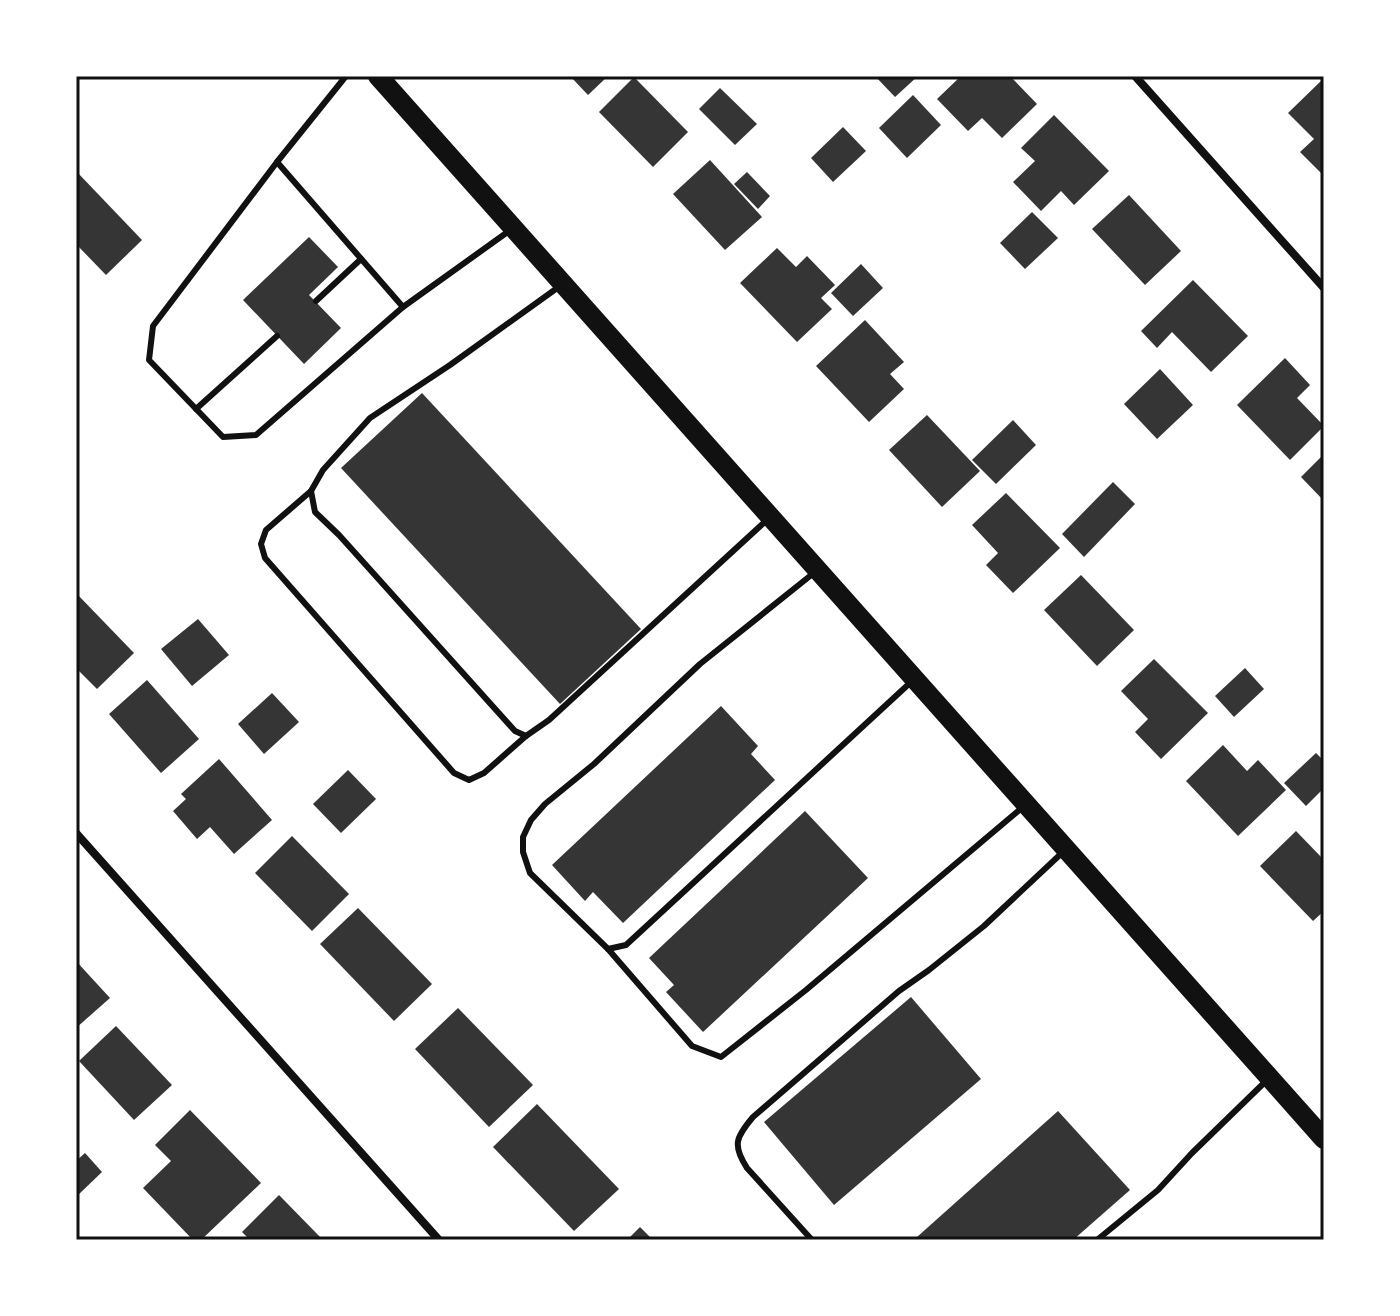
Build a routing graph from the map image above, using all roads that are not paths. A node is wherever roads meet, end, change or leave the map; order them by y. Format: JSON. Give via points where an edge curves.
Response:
{"nodes":[{"id":1,"x":346,"y":76,"type":"edge"},
{"id":2,"x":378,"y":76,"type":"edge"},
{"id":3,"x":1135,"y":76,"type":"edge"},
{"id":4,"x":277,"y":162,"type":"junction"},
{"id":5,"x":513,"y":228,"type":"junction"},
{"id":6,"x":361,"y":259,"type":"junction"},
{"id":7,"x":562,"y":283,"type":"junction"},
{"id":8,"x":1324,"y":288,"type":"edge"},
{"id":9,"x":316,"y":301,"type":"dead end"},
{"id":10,"x":403,"y":307,"type":"junction"},
{"id":11,"x":277,"y":336,"type":"dead end"},
{"id":12,"x":196,"y":409,"type":"junction"},
{"id":13,"x":311,"y":491,"type":"junction"},
{"id":14,"x":771,"y":517,"type":"junction"},
{"id":15,"x":818,"y":570,"type":"junction"},
{"id":16,"x":915,"y":678,"type":"junction"},
{"id":17,"x":526,"y":736,"type":"junction"},
{"id":18,"x":1027,"y":803,"type":"junction"},
{"id":19,"x":76,"y":833,"type":"edge"},
{"id":20,"x":1067,"y":849,"type":"junction"},
{"id":21,"x":608,"y":949,"type":"junction"},
{"id":22,"x":1270,"y":1077,"type":"junction"},
{"id":23,"x":1324,"y":1139,"type":"edge"},
{"id":24,"x":439,"y":1240,"type":"edge"},
{"id":25,"x":812,"y":1240,"type":"edge"},
{"id":26,"x":1097,"y":1240,"type":"edge"}],
"edges":[{"from":1,"to":4,"type":"lane"},
{"from":2,"to":5,"type":"main road"},
{"from":3,"to":8,"type":"street"},
{"from":4,"to":6,"type":"lane"},
{"from":4,"to":12,"type":"lane","via":[[153,326],[149,360]]},
{"from":5,"to":7,"type":"main road"},
{"from":5,"to":10,"type":"lane"},
{"from":6,"to":9,"type":"lane"},
{"from":6,"to":10,"type":"lane"},
{"from":7,"to":13,"type":"lane","via":[[370,418]]},
{"from":7,"to":14,"type":"main road"},
{"from":10,"to":12,"type":"lane","via":[[256,435],[223,437]]},
{"from":11,"to":12,"type":"lane"},
{"from":13,"to":17,"type":"lane","via":[[315,512],[515,731]]},
{"from":13,"to":17,"type":"lane","via":[[266,530],[261,544],[265,558],[454,773],[469,780],[484,773]]},
{"from":14,"to":15,"type":"main road"},
{"from":14,"to":17,"type":"lane"},
{"from":15,"to":16,"type":"main road"},
{"from":15,"to":21,"type":"lane","via":[[700,664],[531,820],[523,837],[530,873]]},
{"from":16,"to":18,"type":"main road"},
{"from":16,"to":21,"type":"lane","via":[[626,945]]},
{"from":18,"to":20,"type":"main road"},
{"from":18,"to":21,"type":"lane","via":[[721,1057],[692,1046]]},
{"from":19,"to":24,"type":"street"},
{"from":20,"to":22,"type":"main road"},
{"from":20,"to":25,"type":"lane","via":[[741,1132],[736,1145],[747,1168]]},
{"from":22,"to":23,"type":"main road"},
{"from":22,"to":26,"type":"lane","via":[[1158,1190]]}]}
